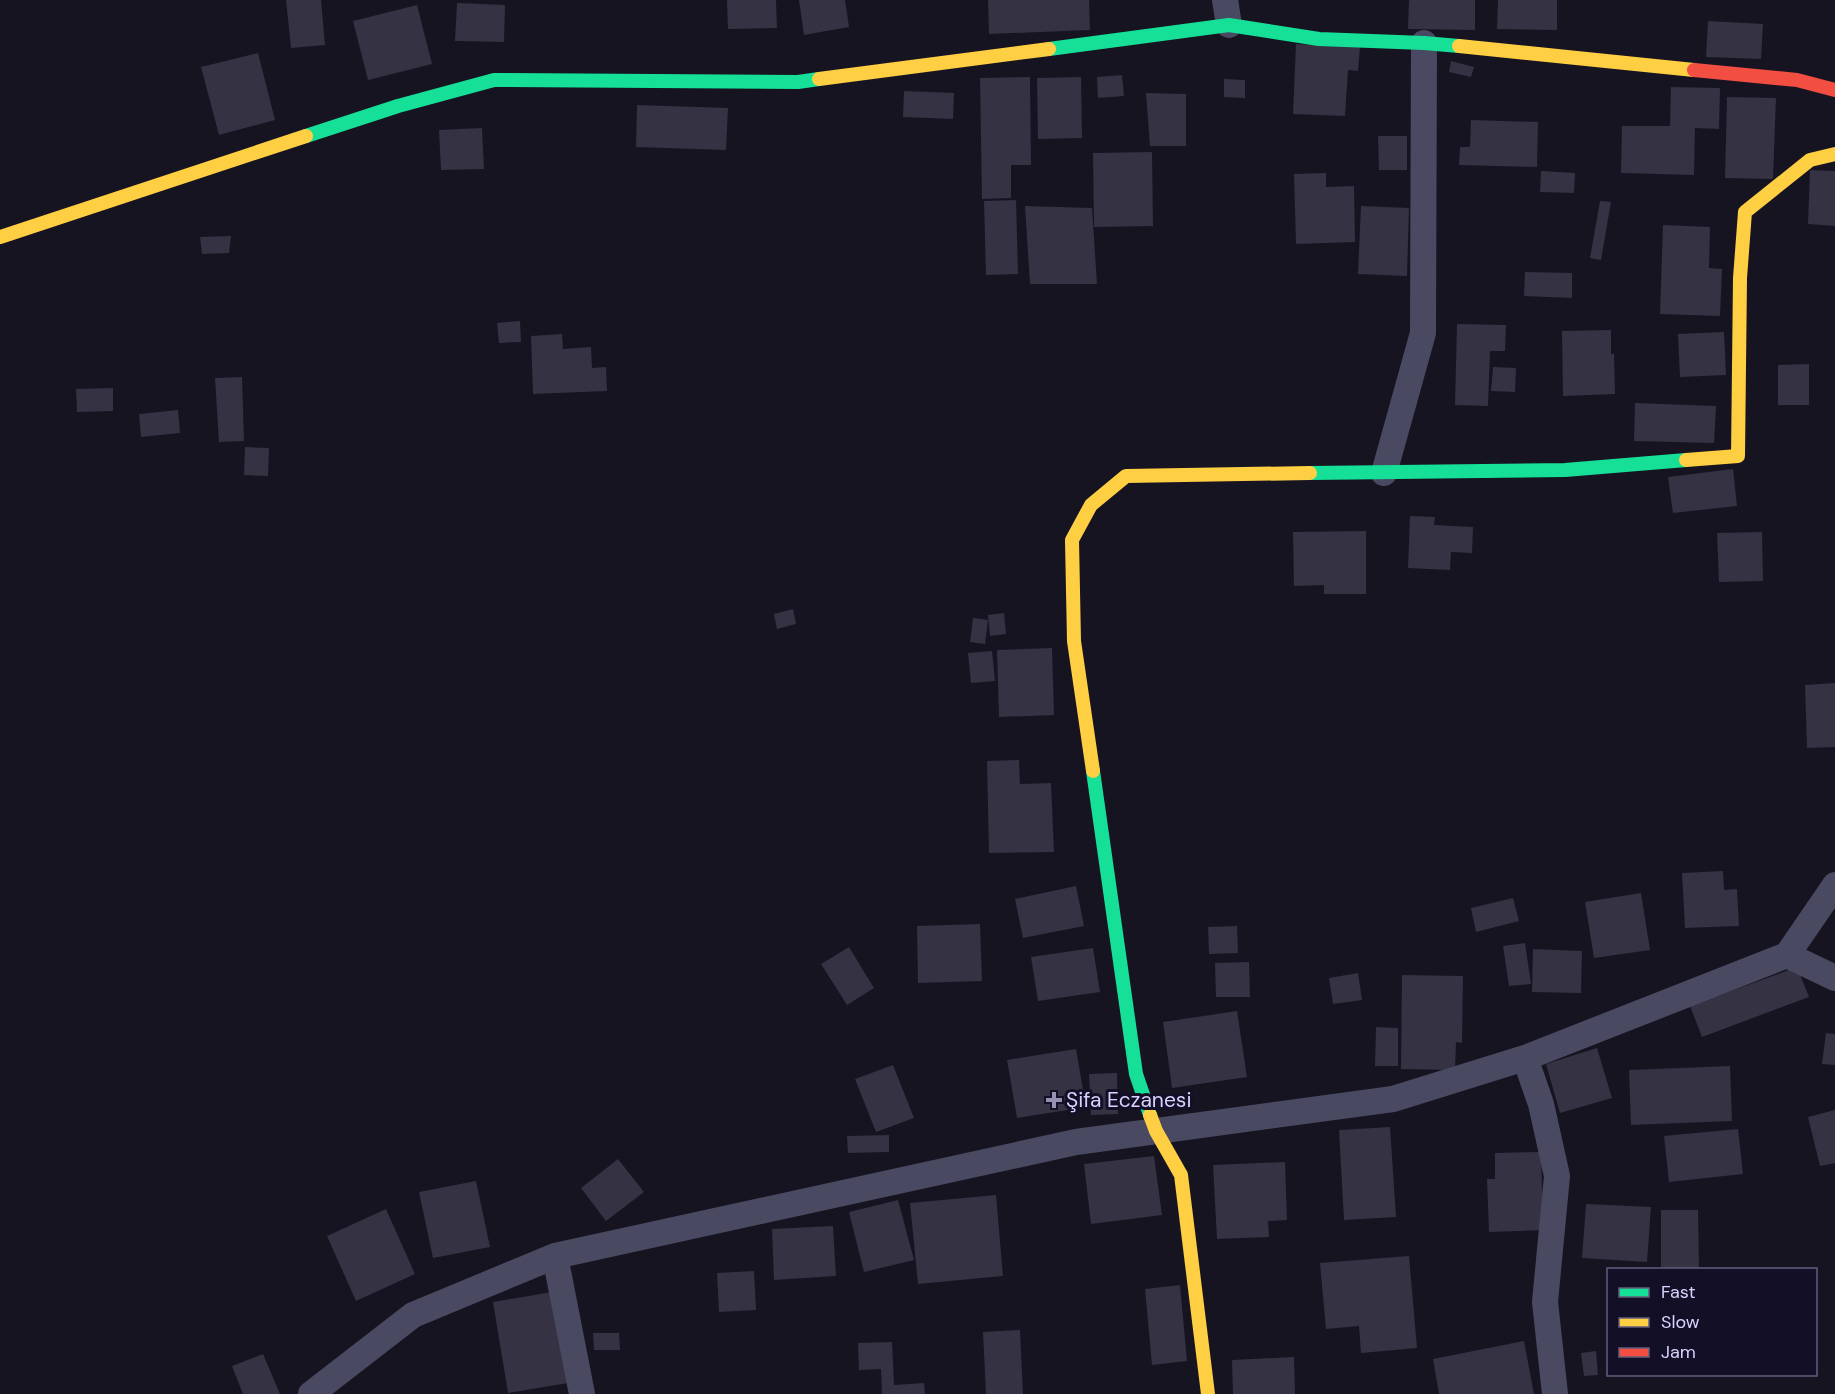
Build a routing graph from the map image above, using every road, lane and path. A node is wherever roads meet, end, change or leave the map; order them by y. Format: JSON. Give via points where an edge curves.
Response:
{"nodes":[{"id":1,"x":1225,"y":0,"type":"edge"},
{"id":2,"x":1228,"y":25,"type":"junction"},
{"id":3,"x":1424,"y":44,"type":"junction"},
{"id":4,"x":1835,"y":90,"type":"edge"},
{"id":5,"x":1835,"y":154,"type":"edge"},
{"id":6,"x":0,"y":237,"type":"edge"},
{"id":7,"x":1384,"y":473,"type":"junction"},
{"id":8,"x":1835,"y":885,"type":"edge"},
{"id":9,"x":1787,"y":955,"type":"junction"},
{"id":10,"x":1835,"y":978,"type":"edge"},
{"id":11,"x":1525,"y":1058,"type":"junction"},
{"id":12,"x":1156,"y":1131,"type":"junction"},
{"id":13,"x":555,"y":1256,"type":"junction"},
{"id":14,"x":310,"y":1394,"type":"edge"},
{"id":15,"x":582,"y":1394,"type":"edge"},
{"id":16,"x":1208,"y":1394,"type":"edge"},
{"id":17,"x":1555,"y":1394,"type":"edge"}],
"edges":[{"from":1,"to":2,"type":"street"},
{"from":2,"to":3,"type":"street","via":[[1319,39]]},
{"from":2,"to":6,"type":"street","via":[[798,82],[494,80],[398,106]]},
{"from":3,"to":4,"type":"street","via":[[1797,80]]},
{"from":3,"to":7,"type":"street","via":[[1423,333]]},
{"from":5,"to":7,"type":"street","via":[[1810,160],[1746,212],[1740,278],[1738,456],[1565,470]]},
{"from":7,"to":12,"type":"street","via":[[1126,476],[1091,505],[1072,540],[1074,641],[1136,1074]]},
{"from":8,"to":9,"type":"street"},
{"from":9,"to":10,"type":"street"},
{"from":9,"to":11,"type":"street"},
{"from":11,"to":12,"type":"street","via":[[1393,1099]]},
{"from":11,"to":17,"type":"street","via":[[1541,1104],[1557,1176],[1545,1302]]},
{"from":12,"to":13,"type":"street","via":[[1076,1142]]},
{"from":12,"to":16,"type":"street","via":[[1181,1175]]},
{"from":13,"to":14,"type":"street","via":[[413,1315]]},
{"from":13,"to":15,"type":"street"}]}
